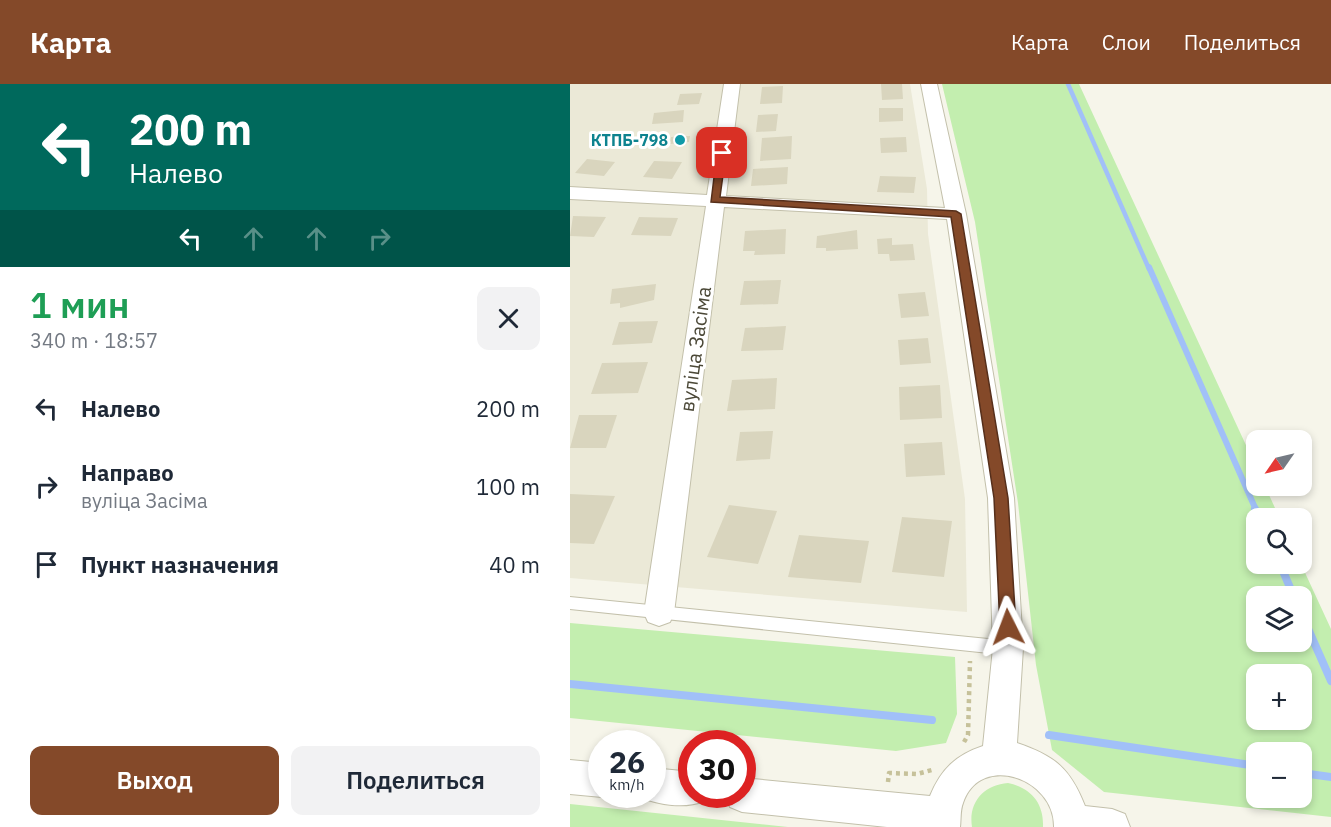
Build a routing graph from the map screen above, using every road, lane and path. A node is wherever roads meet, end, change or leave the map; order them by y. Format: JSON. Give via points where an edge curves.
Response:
{"nodes":[{"id":1,"x":732,"y":84,"type":"edge"},
{"id":2,"x":928,"y":84,"type":"edge"},
{"id":3,"x":570,"y":194,"type":"edge"},
{"id":4,"x":715,"y":200,"type":"junction"},
{"id":5,"x":956,"y":214,"type":"junction"},
{"id":6,"x":570,"y":603,"type":"edge"},
{"id":7,"x":659,"y":613,"type":"junction"},
{"id":8,"x":971,"y":643,"type":"junction"},
{"id":9,"x":1008,"y":648,"type":"junction"},
{"id":10,"x":959,"y":752,"type":"dead end"},
{"id":11,"x":999,"y":757,"type":"junction"},
{"id":12,"x":942,"y":766,"type":"dead end"},
{"id":13,"x":570,"y":777,"type":"edge"},
{"id":14,"x":588,"y":779,"type":"edge"},
{"id":15,"x":756,"y":796,"type":"edge"},
{"id":16,"x":884,"y":810,"type":"junction"},
{"id":17,"x":942,"y":821,"type":"edge"},
{"id":18,"x":1072,"y":825,"type":"edge"},
{"id":19,"x":1112,"y":827,"type":"edge"}],
"edges":[{"from":1,"to":4,"type":"street","name":"вуліца Засіма"},
{"from":2,"to":5,"type":"street"},
{"from":3,"to":4,"type":"street"},
{"from":4,"to":5,"type":"street"},
{"from":4,"to":7,"type":"street","name":"вуліца Засіма"},
{"from":5,"to":9,"type":"street","via":[[1001,498]]},
{"from":6,"to":7,"type":"lane"},
{"from":7,"to":8,"type":"lane"},
{"from":8,"to":9,"type":"lane"},
{"from":8,"to":10,"type":"path","via":[[968,735]]},
{"from":9,"to":11,"type":"street"},
{"from":11,"to":17,"type":"street","via":[[979,762],[954,783],[946,798]]},
{"from":11,"to":18,"type":"street","via":[[1026,761],[1041,769],[1063,795]]},
{"from":12,"to":16,"type":"path","via":[[917,774],[890,773]]},
{"from":13,"to":14,"type":"street"},
{"from":15,"to":16,"type":"street"},
{"from":16,"to":17,"type":"street"},
{"from":18,"to":19,"type":"street"}]}
